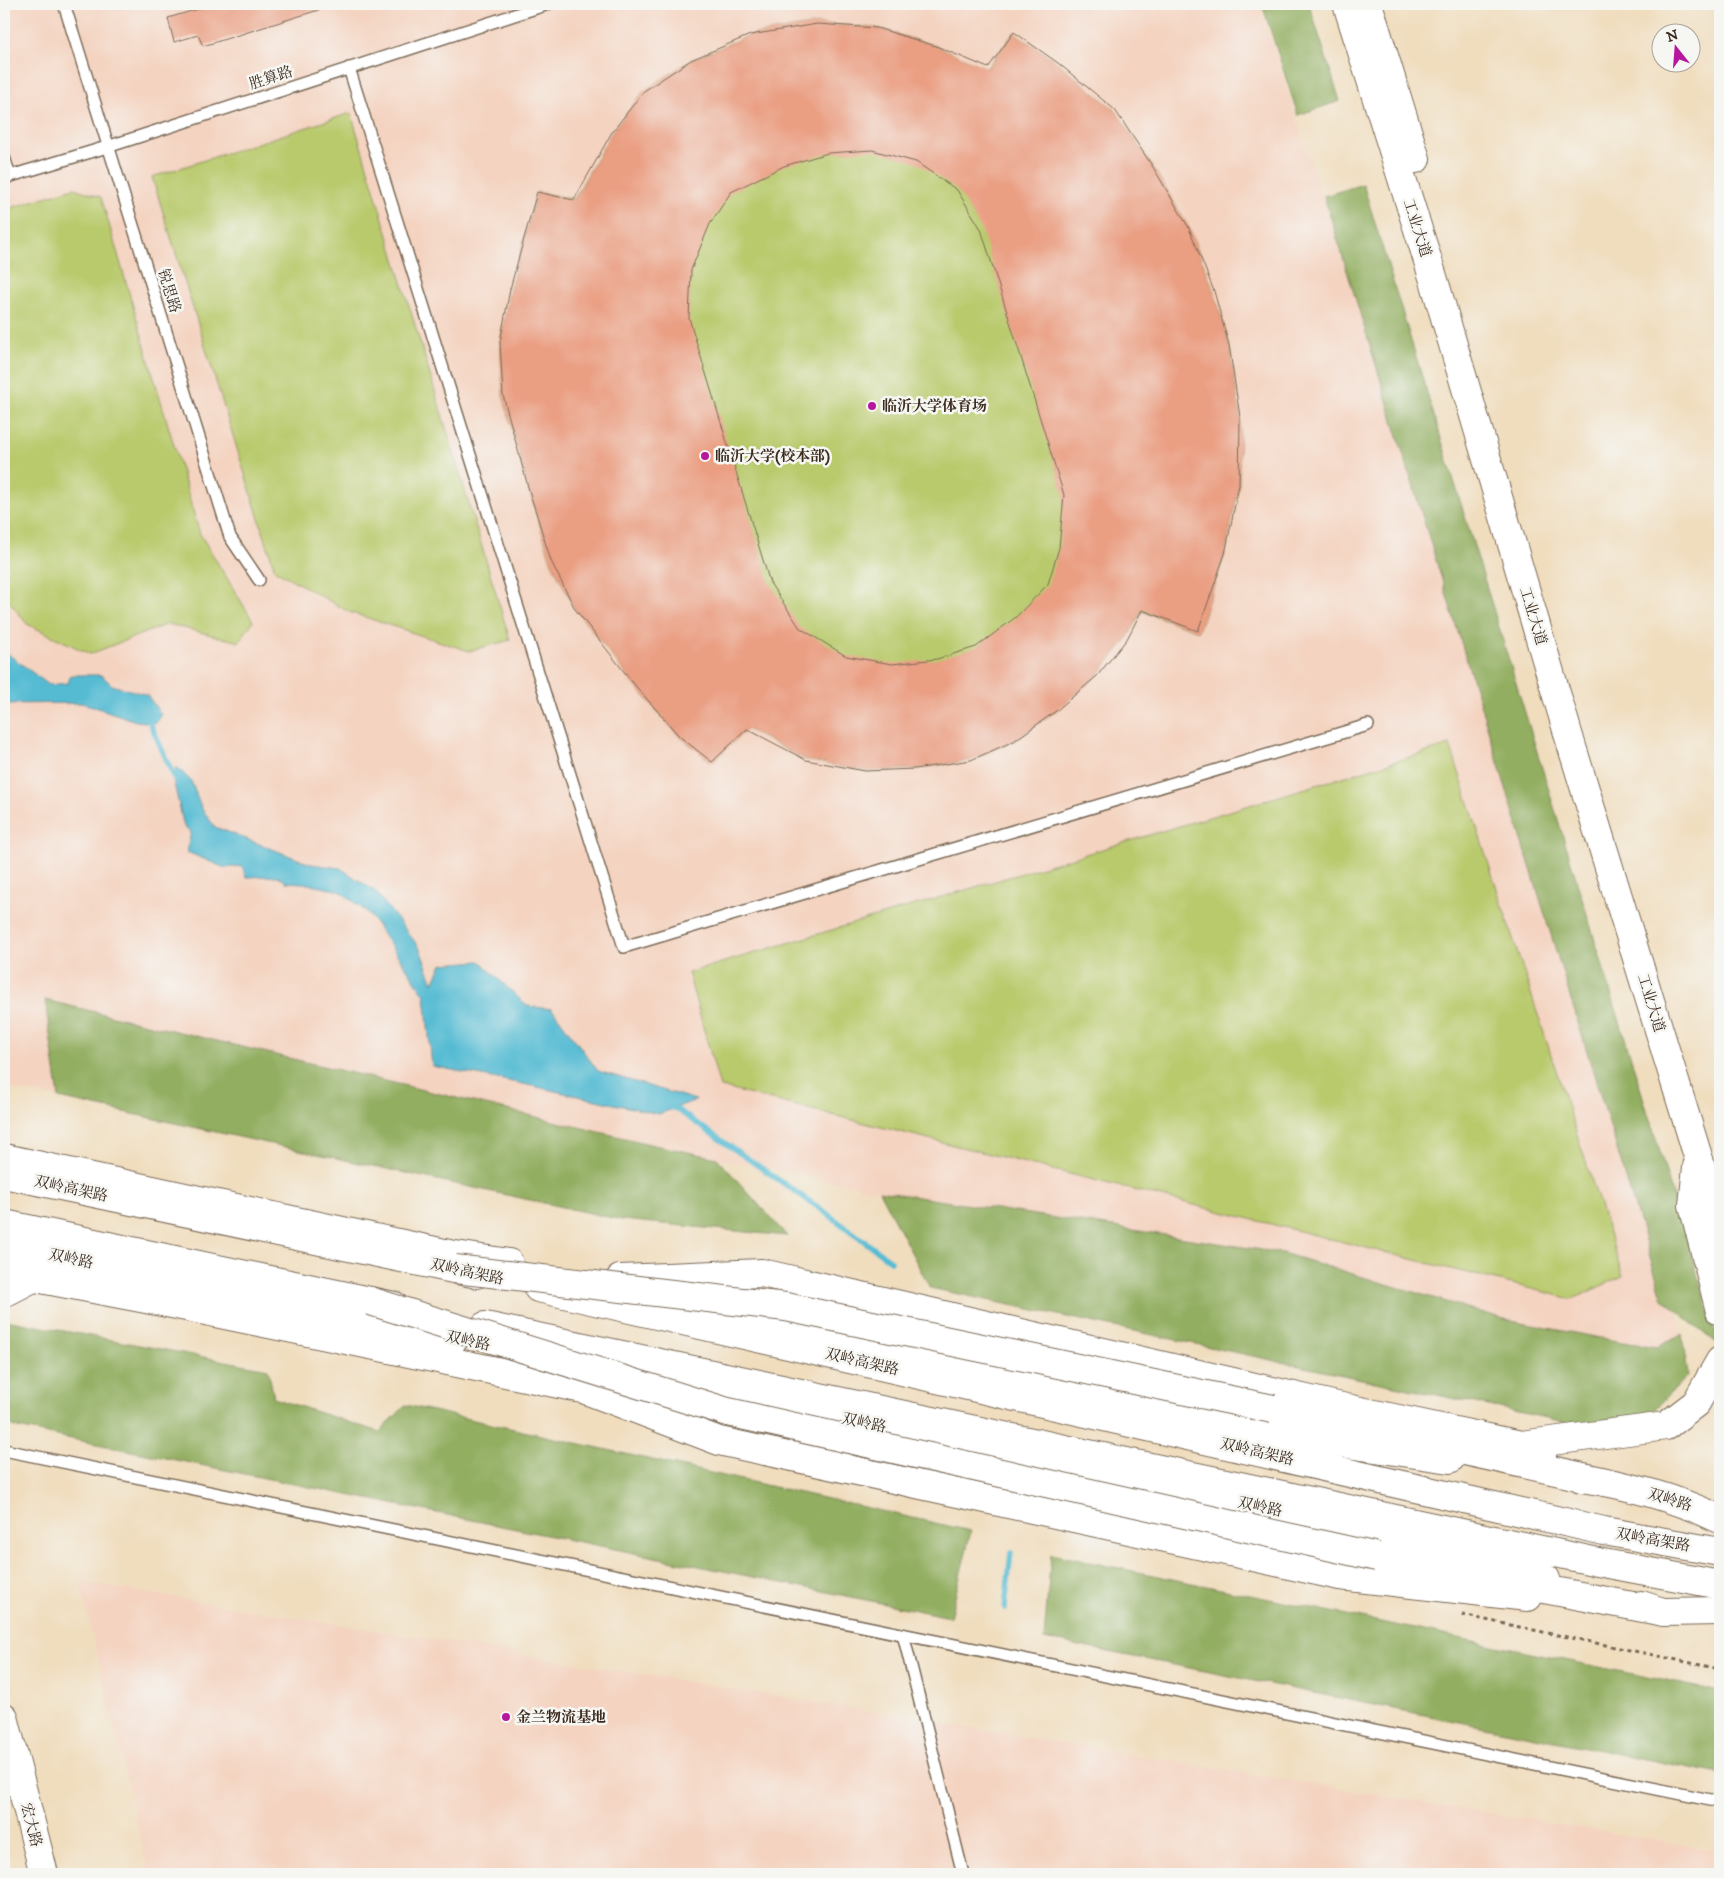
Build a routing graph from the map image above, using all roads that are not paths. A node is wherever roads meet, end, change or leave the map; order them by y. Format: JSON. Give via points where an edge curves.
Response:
{"nodes":[{"id":1,"x":64,"y":4,"type":"edge"},
{"id":2,"x":548,"y":4,"type":"edge"},
{"id":3,"x":1347,"y":4,"type":"edge"},
{"id":4,"x":1368,"y":4,"type":"edge"},
{"id":5,"x":349,"y":68,"type":"junction"},
{"id":6,"x":107,"y":147,"type":"junction"},
{"id":7,"x":4,"y":157,"type":"edge"},
{"id":8,"x":7,"y":177,"type":"edge"},
{"id":9,"x":259,"y":580,"type":"dead end"},
{"id":10,"x":1368,"y":725,"type":"dead end"},
{"id":11,"x":4,"y":1158,"type":"edge"},
{"id":12,"x":1709,"y":1163,"type":"edge"},
{"id":13,"x":4,"y":1174,"type":"edge"},
{"id":14,"x":4,"y":1224,"type":"edge"},
{"id":15,"x":1720,"y":1228,"type":"edge"},
{"id":16,"x":4,"y":1245,"type":"edge"},
{"id":17,"x":455,"y":1269,"type":"junction"},
{"id":18,"x":4,"y":1272,"type":"edge"},
{"id":19,"x":35,"y":1277,"type":"junction"},
{"id":20,"x":620,"y":1279,"type":"junction"},
{"id":21,"x":4,"y":1292,"type":"edge"},
{"id":22,"x":370,"y":1301,"type":"junction"},
{"id":23,"x":280,"y":1302,"type":"junction"},
{"id":24,"x":167,"y":1303,"type":"junction"},
{"id":25,"x":1720,"y":1311,"type":"edge"},
{"id":26,"x":1720,"y":1361,"type":"edge"},
{"id":27,"x":763,"y":1402,"type":"junction"},
{"id":28,"x":1521,"y":1445,"type":"junction"},
{"id":29,"x":4,"y":1450,"type":"edge"},
{"id":30,"x":844,"y":1468,"type":"junction"},
{"id":31,"x":1606,"y":1482,"type":"junction"},
{"id":32,"x":1720,"y":1519,"type":"edge"},
{"id":33,"x":1720,"y":1552,"type":"edge"},
{"id":34,"x":1720,"y":1585,"type":"edge"},
{"id":35,"x":1720,"y":1611,"type":"edge"},
{"id":36,"x":1664,"y":1612,"type":"junction"},
{"id":37,"x":903,"y":1634,"type":"junction"},
{"id":38,"x":4,"y":1717,"type":"edge"},
{"id":39,"x":1720,"y":1802,"type":"edge"},
{"id":40,"x":44,"y":1874,"type":"edge"},
{"id":41,"x":963,"y":1874,"type":"edge"}],
"edges":[{"from":1,"to":6,"type":"lane","name":"锐思路"},
{"from":2,"to":5,"type":"lane","name":"胜算路"},
{"from":3,"to":12,"type":"main road","name":"工业大道","via":[[1433,277],[1572,747]]},
{"from":4,"to":12,"type":"main road","name":"工业大道","via":[[1595,760]]},
{"from":5,"to":6,"type":"lane","name":"胜算路"},
{"from":5,"to":10,"type":"lane","via":[[624,947]]},
{"from":6,"to":8,"type":"lane","name":"胜算路"},
{"from":6,"to":9,"type":"lane","name":"锐思路","via":[[230,536]]},
{"from":7,"to":8,"type":"lane"},
{"from":11,"to":20,"type":"main road","name":"双岭路","via":[[449,1254]]},
{"from":12,"to":15,"type":"main road","name":"工业大道"},
{"from":12,"to":25,"type":"main road","via":[[1693,1205]]},
{"from":13,"to":17,"type":"main road","name":"双岭高架路"},
{"from":14,"to":22,"type":"main road"},
{"from":16,"to":23,"type":"main road","name":"双岭路"},
{"from":17,"to":31,"type":"main road","bridge":true,"via":[[786,1307]]},
{"from":17,"to":33,"type":"main road","name":"双岭高架路","bridge":true,"via":[[1594,1528]]},
{"from":18,"to":19,"type":"main road"},
{"from":19,"to":21,"type":"main road"},
{"from":19,"to":24,"type":"main road"},
{"from":20,"to":28,"type":"main road","via":[[762,1273],[1337,1406]]},
{"from":20,"to":31,"type":"main road","name":"双岭路","via":[[835,1342],[1279,1434]]},
{"from":22,"to":34,"type":"main road","bridge":true,"via":[[1588,1560]]},
{"from":22,"to":36,"type":"main road","bridge":true,"via":[[728,1412],[1377,1557]]},
{"from":23,"to":24,"type":"main road"},
{"from":23,"to":27,"type":"main road","name":"双岭路"},
{"from":24,"to":30,"type":"main road","via":[[583,1389],[719,1441]]},
{"from":26,"to":28,"type":"main road","via":[[1696,1403],[1666,1426]]},
{"from":27,"to":30,"type":"main road"},
{"from":27,"to":36,"type":"main road","name":"双岭路","via":[[1391,1535]]},
{"from":28,"to":31,"type":"main road"},
{"from":29,"to":37,"type":"lane"},
{"from":30,"to":36,"type":"main road","via":[[1340,1576]]},
{"from":31,"to":32,"type":"main road","name":"双岭路","via":[[1689,1505]]},
{"from":35,"to":36,"type":"main road","name":"双岭路"},
{"from":37,"to":39,"type":"lane"},
{"from":37,"to":41,"type":"lane"},
{"from":38,"to":40,"type":"main road","name":"宏大路"}]}
